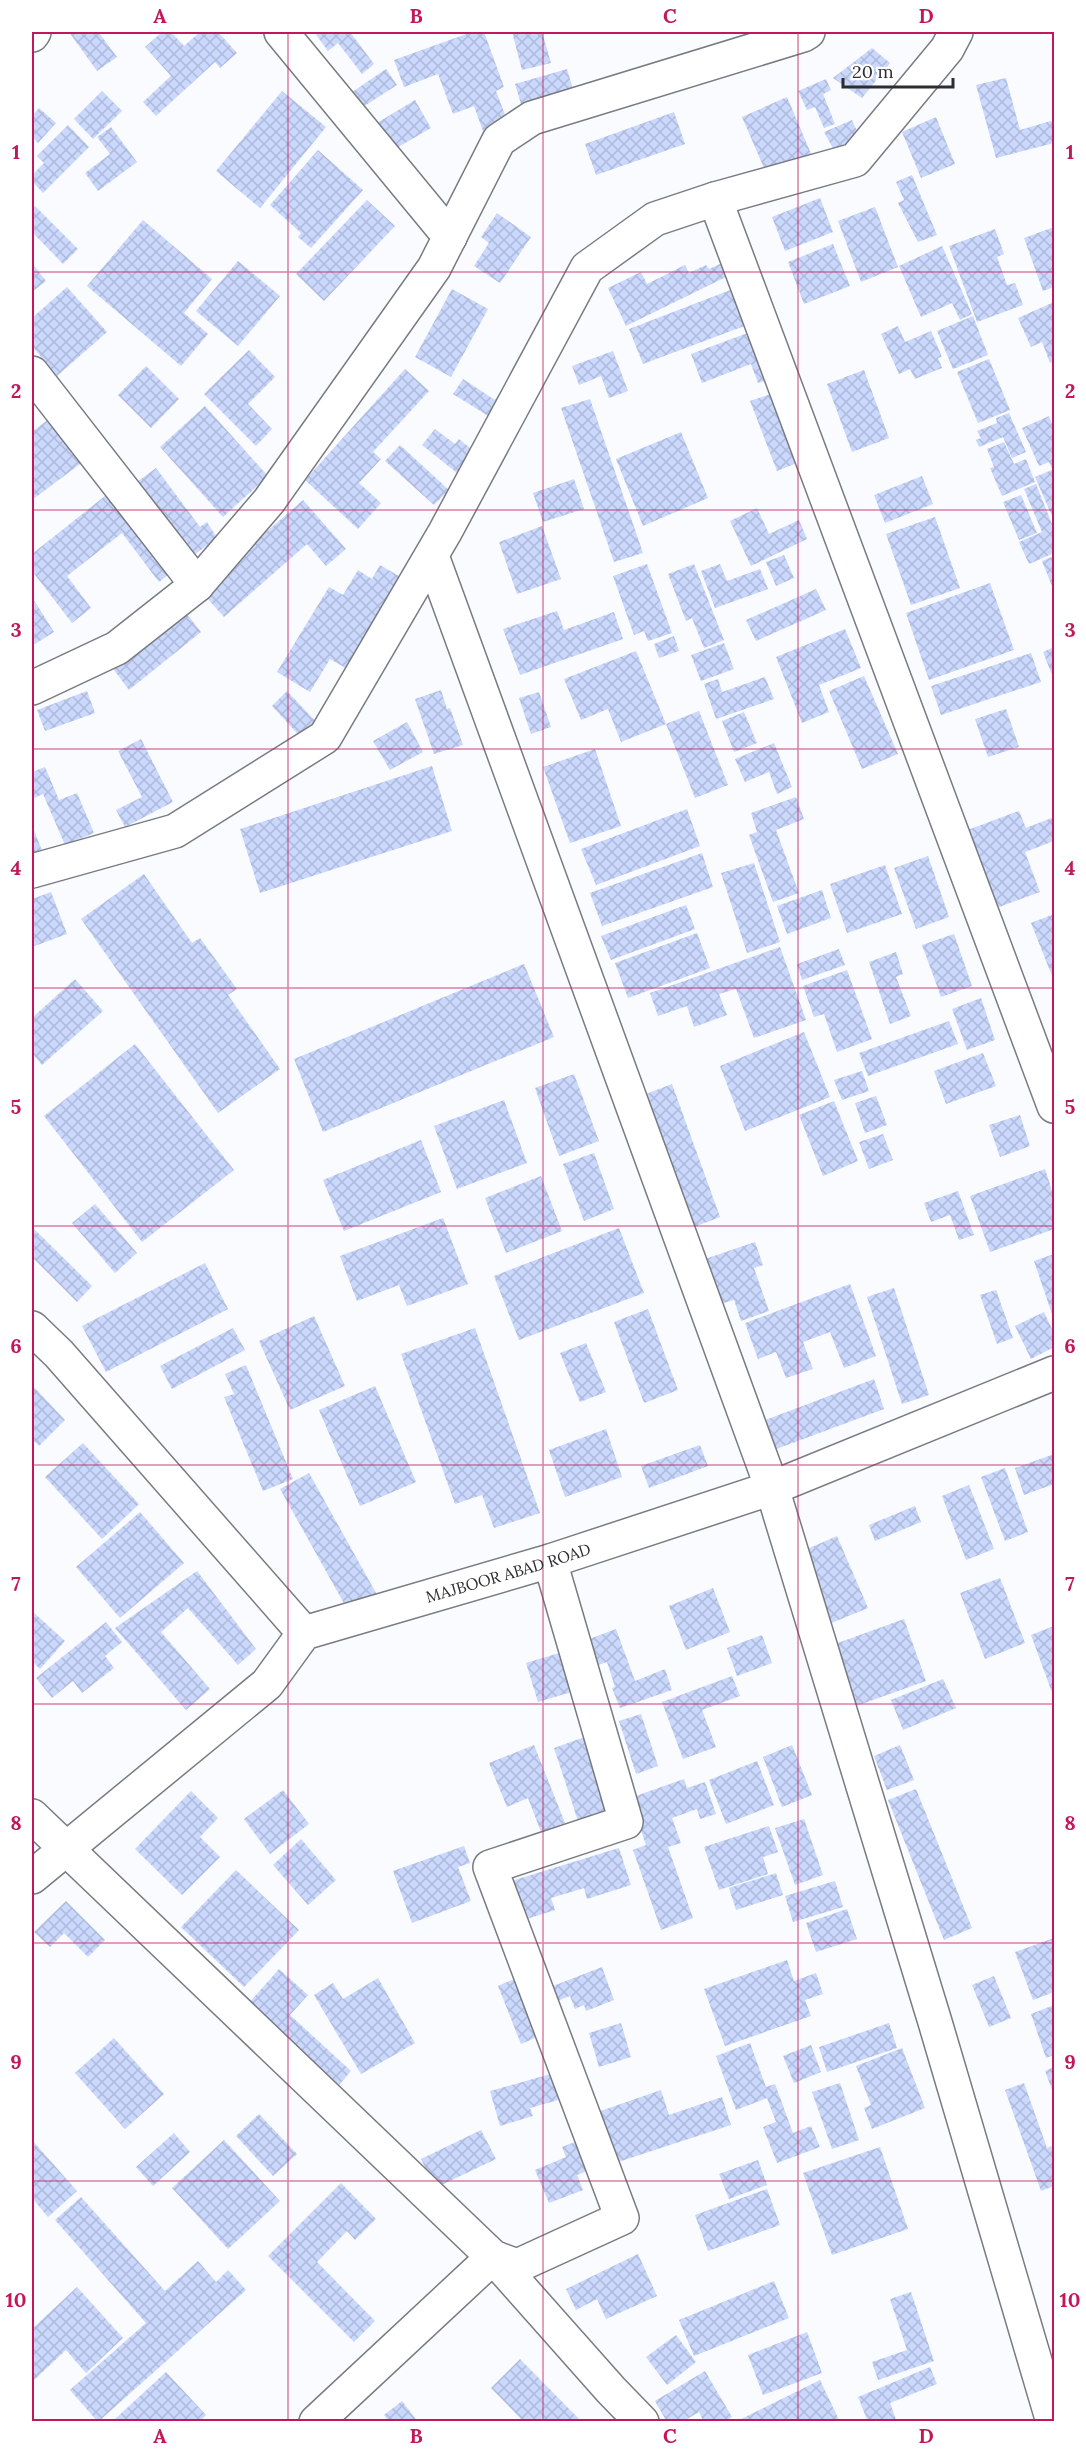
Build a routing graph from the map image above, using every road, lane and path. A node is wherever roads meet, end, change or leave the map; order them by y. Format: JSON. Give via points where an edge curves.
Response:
{"nodes":[{"id":1,"x":34,"y":32,"type":"edge"},
{"id":2,"x":281,"y":32,"type":"edge"},
{"id":3,"x":808,"y":32,"type":"edge"},
{"id":4,"x":956,"y":32,"type":"edge"},
{"id":5,"x":32,"y":35,"type":"edge"},
{"id":6,"x":715,"y":199,"type":"junction"},
{"id":7,"x":450,"y":237,"type":"junction"},
{"id":8,"x":32,"y":374,"type":"edge"},
{"id":9,"x":432,"y":556,"type":"junction"},
{"id":10,"x":197,"y":585,"type":"junction"},
{"id":11,"x":32,"y":688,"type":"edge"},
{"id":12,"x":32,"y":871,"type":"edge"},
{"id":13,"x":1054,"y":1106,"type":"edge"},
{"id":14,"x":32,"y":1328,"type":"edge"},
{"id":15,"x":1054,"y":1373,"type":"edge"},
{"id":16,"x":772,"y":1488,"type":"junction"},
{"id":17,"x":550,"y":1561,"type":"junction"},
{"id":18,"x":304,"y":1633,"type":"junction"},
{"id":19,"x":32,"y":1816,"type":"edge"},
{"id":20,"x":63,"y":1849,"type":"junction"},
{"id":21,"x":32,"y":1877,"type":"edge"},
{"id":22,"x":493,"y":2257,"type":"junction"},
{"id":23,"x":316,"y":2421,"type":"edge"},
{"id":24,"x":642,"y":2421,"type":"edge"},
{"id":25,"x":1053,"y":2421,"type":"edge"}],
"edges":[{"from":1,"to":5,"type":"street"},
{"from":2,"to":7,"type":"street"},
{"from":3,"to":7,"type":"street","via":[[532,118],[499,140]]},
{"from":4,"to":6,"type":"street","via":[[855,160]]},
{"from":6,"to":9,"type":"street","via":[[655,219],[587,268]]},
{"from":6,"to":13,"type":"street"},
{"from":7,"to":10,"type":"street","via":[[434,268],[269,501]]},
{"from":8,"to":10,"type":"street"},
{"from":9,"to":12,"type":"street","via":[[325,737],[176,831]]},
{"from":9,"to":16,"type":"street"},
{"from":10,"to":11,"type":"street","via":[[117,648]]},
{"from":14,"to":18,"type":"street"},
{"from":15,"to":16,"type":"street","name":"MAJBOOR ABAD ROAD"},
{"from":16,"to":17,"type":"street","name":"MAJBOOR ABAD ROAD"},
{"from":16,"to":25,"type":"street"},
{"from":17,"to":18,"type":"street","name":"MAJBOOR ABAD ROAD"},
{"from":17,"to":22,"type":"street","via":[[626,1822],[490,1867],[622,2218],[517,2266]]},
{"from":18,"to":20,"type":"street","via":[[267,1684]]},
{"from":19,"to":20,"type":"street"},
{"from":20,"to":21,"type":"street"},
{"from":20,"to":22,"type":"street"},
{"from":22,"to":23,"type":"street"},
{"from":22,"to":24,"type":"street"}]}
